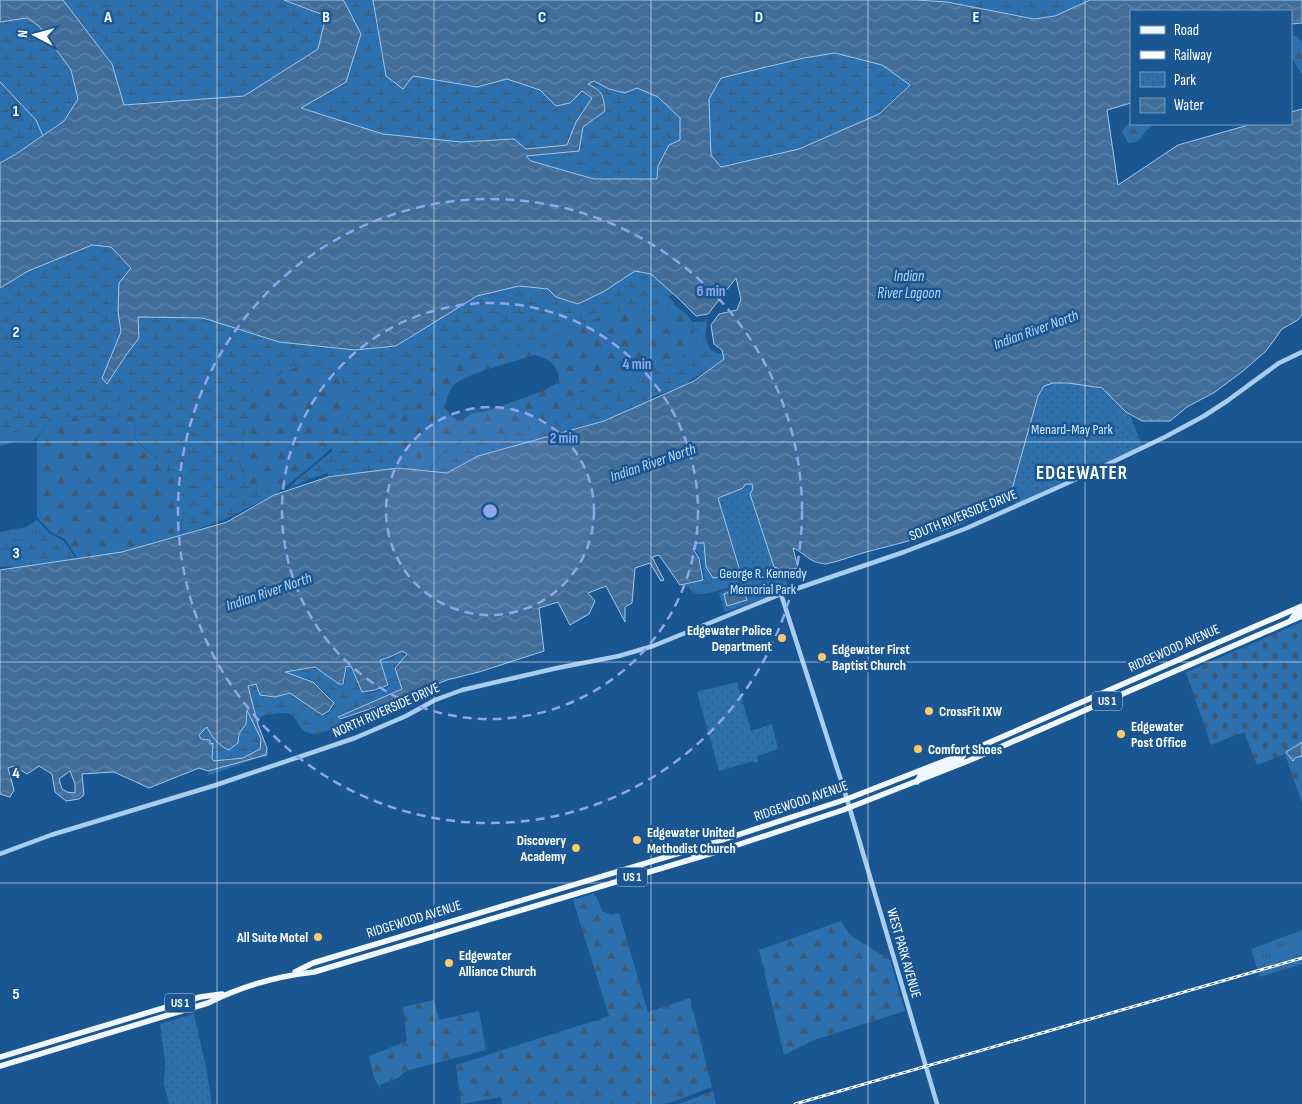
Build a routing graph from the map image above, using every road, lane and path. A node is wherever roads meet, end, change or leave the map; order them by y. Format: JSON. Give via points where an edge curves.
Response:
{"nodes":[{"id":1,"x":1302,"y":352,"type":"edge"},
{"id":2,"x":781,"y":594,"type":"junction"},
{"id":3,"x":1302,"y":606,"type":"edge"},
{"id":4,"x":1302,"y":611,"type":"edge"},
{"id":5,"x":1302,"y":616,"type":"edge"},
{"id":6,"x":1291,"y":620,"type":"junction"},
{"id":7,"x":1046,"y":718,"type":"junction"},
{"id":8,"x":1009,"y":744,"type":"junction"},
{"id":9,"x":965,"y":752,"type":"junction"},
{"id":10,"x":917,"y":782,"type":"junction"},
{"id":11,"x":847,"y":800,"type":"junction"},
{"id":12,"x":849,"y":808,"type":"junction"},
{"id":13,"x":713,"y":843,"type":"junction"},
{"id":14,"x":0,"y":854,"type":"edge"},
{"id":15,"x":686,"y":861,"type":"junction"},
{"id":16,"x":291,"y":974,"type":"junction"},
{"id":17,"x":227,"y":994,"type":"junction"},
{"id":18,"x":8,"y":1054,"type":"junction"},
{"id":19,"x":0,"y":1056,"type":"edge"},
{"id":20,"x":0,"y":1062,"type":"edge"},
{"id":21,"x":0,"y":1066,"type":"edge"},
{"id":22,"x":937,"y":1104,"type":"edge"}],
"edges":[{"from":1,"to":2,"type":"street","name":"SOUTH RIVERSIDE DRIVE","via":[[1266,371],[1204,416],[1081,477],[967,528]]},
{"from":2,"to":11,"type":"street","name":"WEST PARK AVENUE"},
{"from":2,"to":14,"type":"street","name":"NORTH RIVERSIDE DRIVE","via":[[636,652],[448,694],[354,738]]},
{"from":3,"to":7,"type":"main road","name":"RIDGEWOOD AVENUE","number":"US 1"},
{"from":4,"to":6,"type":"main road"},
{"from":5,"to":6,"type":"main road","name":"RIDGEWOOD AVENUE","number":"US 1"},
{"from":6,"to":8,"type":"main road","name":"RIDGEWOOD AVENUE","number":"US 1"},
{"from":7,"to":8,"type":"main road","via":[[1043,724],[1016,735]]},
{"from":7,"to":9,"type":"main road","name":"RIDGEWOOD AVENUE","number":"US 1"},
{"from":8,"to":10,"type":"main road","name":"RIDGEWOOD AVENUE","number":"US 1"},
{"from":9,"to":10,"type":"main road","via":[[961,759],[920,776]]},
{"from":9,"to":11,"type":"main road","name":"RIDGEWOOD AVENUE","number":"US 1"},
{"from":10,"to":12,"type":"main road","name":"RIDGEWOOD AVENUE","number":"US 1"},
{"from":11,"to":12,"type":"street","name":"WEST PARK AVENUE"},
{"from":11,"to":13,"type":"main road","name":"RIDGEWOOD AVENUE","number":"US 1"},
{"from":12,"to":15,"type":"main road","name":"RIDGEWOOD AVENUE","number":"US 1"},
{"from":12,"to":22,"type":"street","name":"WEST PARK AVENUE"},
{"from":13,"to":15,"type":"main road"},
{"from":13,"to":16,"type":"main road","name":"RIDGEWOOD AVENUE","number":"US 1","via":[[315,962]]},
{"from":15,"to":16,"type":"main road","name":"RIDGEWOOD AVENUE","number":"US 1","via":[[314,972]]},
{"from":16,"to":17,"type":"main road","name":"RIDGEWOOD AVENUE","number":"US 1"},
{"from":17,"to":18,"type":"main road","name":"RIDGEWOOD AVENUE","number":"US 1","via":[[200,997]]},
{"from":17,"to":21,"type":"main road","name":"RIDGEWOOD AVENUE","number":"US 1","via":[[208,1003]]},
{"from":18,"to":19,"type":"main road","name":"RIDGEWOOD AVENUE","number":"US 1"},
{"from":18,"to":20,"type":"main road"}]}
